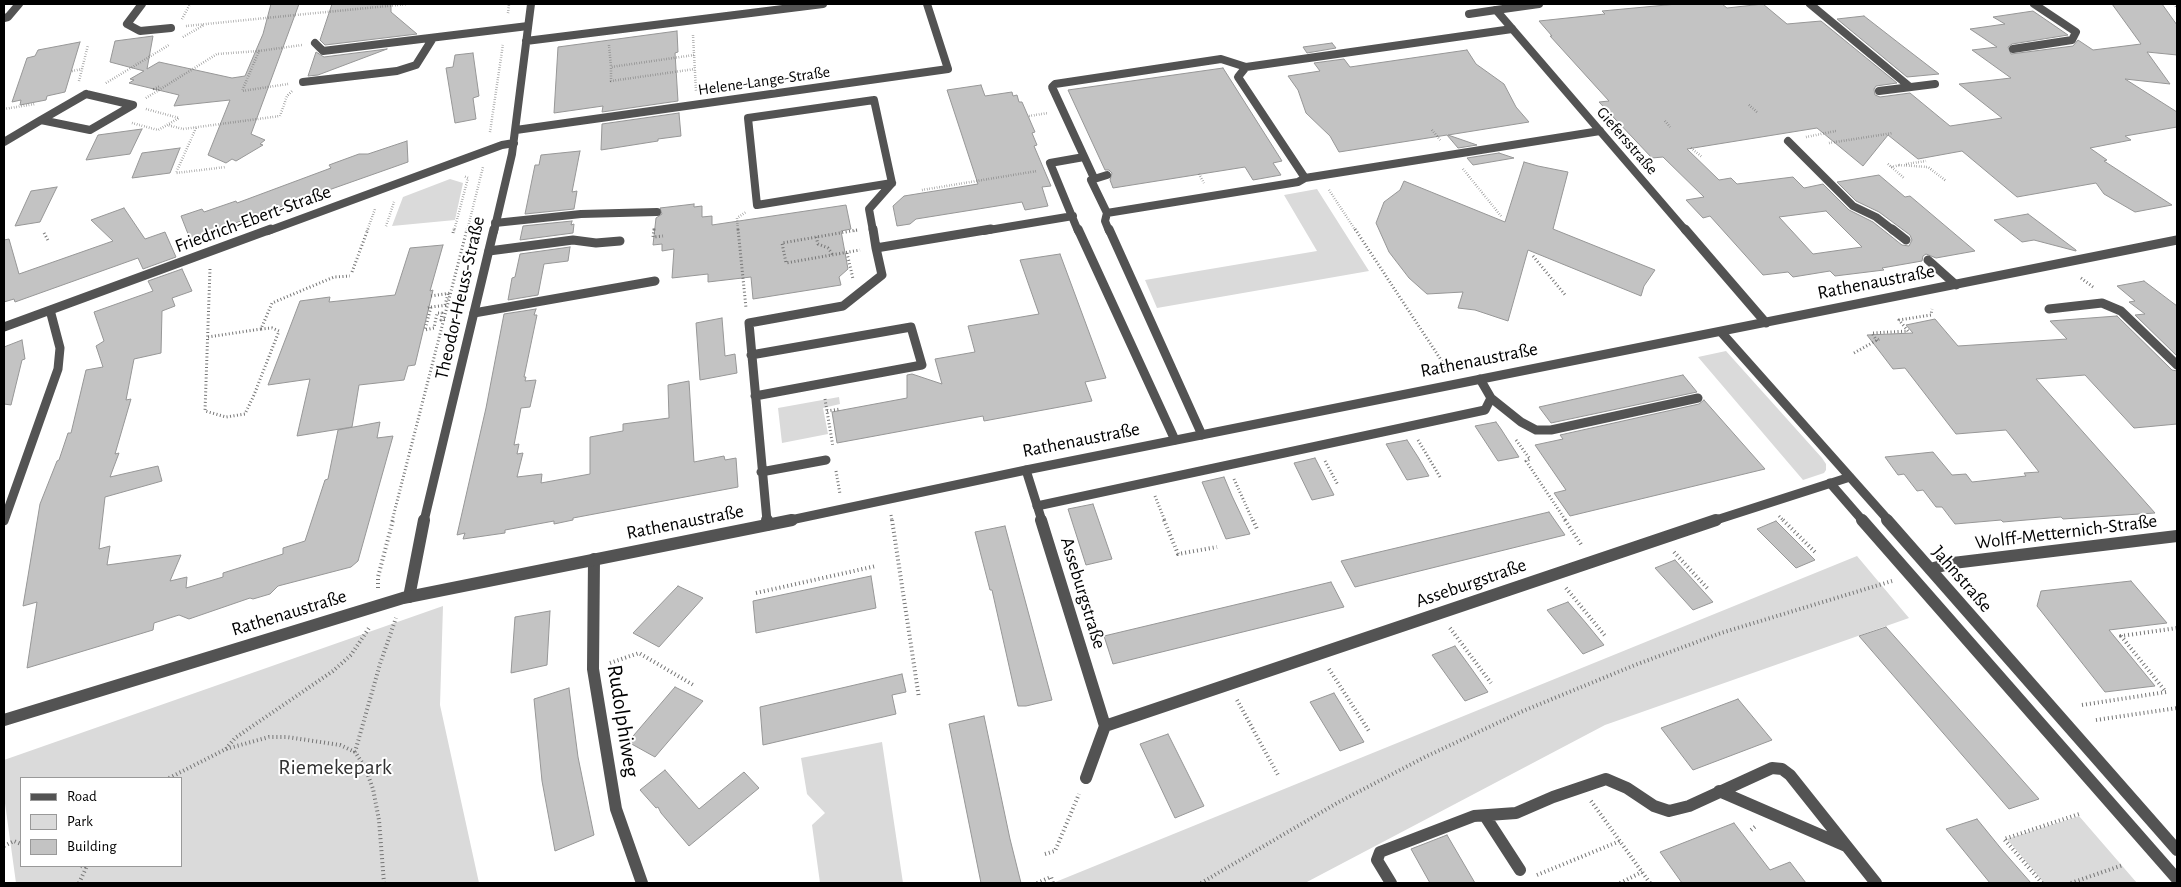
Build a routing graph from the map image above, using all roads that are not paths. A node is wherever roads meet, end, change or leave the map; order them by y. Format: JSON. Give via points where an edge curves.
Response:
{"nodes":[{"id":1,"x":19,"y":4,"type":"edge"},
{"id":2,"x":142,"y":4,"type":"edge"},
{"id":3,"x":531,"y":4,"type":"edge"},
{"id":4,"x":823,"y":4,"type":"edge"},
{"id":5,"x":927,"y":4,"type":"edge"},
{"id":6,"x":1539,"y":4,"type":"edge"},
{"id":7,"x":1810,"y":4,"type":"edge"},
{"id":8,"x":2034,"y":4,"type":"edge"},
{"id":9,"x":780,"y":6,"type":"edge"},
{"id":10,"x":1496,"y":10,"type":"junction"},
{"id":11,"x":1469,"y":14,"type":"dead end"},
{"id":12,"x":4,"y":18,"type":"edge"},
{"id":13,"x":528,"y":26,"type":"junction"},
{"id":14,"x":171,"y":28,"type":"road end"},
{"id":15,"x":1512,"y":29,"type":"junction"},
{"id":16,"x":433,"y":38,"type":"junction"},
{"id":17,"x":526,"y":41,"type":"junction"},
{"id":18,"x":314,"y":43,"type":"road end"},
{"id":19,"x":2013,"y":49,"type":"dead end"},
{"id":20,"x":1246,"y":67,"type":"junction"},
{"id":21,"x":303,"y":82,"type":"road end"},
{"id":22,"x":1935,"y":84,"type":"dead end"},
{"id":23,"x":1910,"y":87,"type":"junction"},
{"id":24,"x":1879,"y":91,"type":"dead end"},
{"id":25,"x":40,"y":120,"type":"junction"},
{"id":26,"x":516,"y":130,"type":"junction"},
{"id":27,"x":1600,"y":131,"type":"junction"},
{"id":28,"x":1788,"y":141,"type":"road end"},
{"id":29,"x":4,"y":142,"type":"edge"},
{"id":30,"x":514,"y":143,"type":"junction"},
{"id":31,"x":1084,"y":157,"type":"junction"},
{"id":32,"x":1108,"y":175,"type":"dead end"},
{"id":33,"x":1094,"y":178,"type":"junction"},
{"id":34,"x":1305,"y":178,"type":"junction"},
{"id":35,"x":892,"y":183,"type":"junction"},
{"id":36,"x":657,"y":212,"type":"dead end"},
{"id":37,"x":1107,"y":213,"type":"junction"},
{"id":38,"x":1072,"y":216,"type":"junction"},
{"id":39,"x":496,"y":223,"type":"junction"},
{"id":40,"x":1906,"y":240,"type":"dead end"},
{"id":41,"x":2177,"y":240,"type":"edge"},
{"id":42,"x":620,"y":241,"type":"dead end"},
{"id":43,"x":876,"y":248,"type":"junction"},
{"id":44,"x":489,"y":251,"type":"junction"},
{"id":45,"x":1928,"y":260,"type":"dead end"},
{"id":46,"x":655,"y":281,"type":"dead end"},
{"id":47,"x":1956,"y":285,"type":"junction"},
{"id":48,"x":2049,"y":309,"type":"dead end"},
{"id":49,"x":50,"y":310,"type":"junction"},
{"id":50,"x":474,"y":313,"type":"junction"},
{"id":51,"x":1766,"y":323,"type":"junction"},
{"id":52,"x":4,"y":327,"type":"edge"},
{"id":53,"x":1721,"y":332,"type":"junction"},
{"id":54,"x":752,"y":355,"type":"junction"},
{"id":55,"x":2177,"y":365,"type":"edge"},
{"id":56,"x":1480,"y":379,"type":"junction"},
{"id":57,"x":755,"y":396,"type":"junction"},
{"id":58,"x":1491,"y":398,"type":"junction"},
{"id":59,"x":1698,"y":398,"type":"dead end"},
{"id":60,"x":1202,"y":435,"type":"junction"},
{"id":61,"x":1176,"y":440,"type":"junction"},
{"id":62,"x":830,"y":459,"type":"road end"},
{"id":63,"x":1026,"y":470,"type":"junction"},
{"id":64,"x":761,"y":472,"type":"junction"},
{"id":65,"x":1850,"y":477,"type":"junction"},
{"id":66,"x":1830,"y":483,"type":"junction"},
{"id":67,"x":1037,"y":506,"type":"junction"},
{"id":68,"x":4,"y":522,"type":"edge"},
{"id":69,"x":766,"y":525,"type":"junction"},
{"id":70,"x":2177,"y":536,"type":"edge"},
{"id":71,"x":594,"y":560,"type":"junction"},
{"id":72,"x":1930,"y":569,"type":"junction"},
{"id":73,"x":406,"y":597,"type":"junction"},
{"id":74,"x":4,"y":720,"type":"edge"},
{"id":75,"x":1105,"y":726,"type":"junction"},
{"id":76,"x":1086,"y":778,"type":"road end"},
{"id":77,"x":1719,"y":791,"type":"junction"},
{"id":78,"x":1485,"y":816,"type":"junction"},
{"id":79,"x":1848,"y":847,"type":"junction"},
{"id":80,"x":2177,"y":850,"type":"edge"},
{"id":81,"x":1524,"y":875,"type":"road end"},
{"id":82,"x":2177,"y":879,"type":"edge"},
{"id":83,"x":642,"y":883,"type":"edge"},
{"id":84,"x":1391,"y":883,"type":"edge"},
{"id":85,"x":1876,"y":883,"type":"edge"}],
"edges":[{"from":1,"to":12,"type":"street"},
{"from":2,"to":14,"type":"street","via":[[127,24],[140,32]]},
{"from":3,"to":13,"type":"street","name":"Theodor-Heuss-Straße"},
{"from":4,"to":9,"type":"street"},
{"from":5,"to":26,"type":"street","name":"Helene-Lange-Straße","via":[[948,68]]},
{"from":6,"to":10,"type":"street"},
{"from":7,"to":23,"type":"street"},
{"from":8,"to":19,"type":"street","via":[[2076,32],[2072,40]]},
{"from":9,"to":17,"type":"street"},
{"from":10,"to":11,"type":"street"},
{"from":10,"to":15,"type":"street","name":"Giefersstraße"},
{"from":13,"to":16,"type":"street"},
{"from":13,"to":17,"type":"street","name":"Theodor-Heuss-Straße"},
{"from":15,"to":20,"type":"street"},
{"from":15,"to":27,"type":"street","name":"Giefersstraße"},
{"from":16,"to":18,"type":"street","via":[[323,51]]},
{"from":16,"to":21,"type":"street","via":[[416,65],[397,71]]},
{"from":17,"to":26,"type":"street","name":"Theodor-Heuss-Straße"},
{"from":20,"to":31,"type":"street","via":[[1221,59],[1055,84],[1052,87]]},
{"from":20,"to":34,"type":"street","via":[[1238,77]]},
{"from":22,"to":23,"type":"street"},
{"from":23,"to":24,"type":"street"},
{"from":25,"to":25,"type":"street","via":[[86,94],[133,105],[90,130]]},
{"from":25,"to":29,"type":"street"},
{"from":26,"to":30,"type":"street","name":"Theodor-Heuss-Straße"},
{"from":27,"to":34,"type":"street"},
{"from":27,"to":51,"type":"street","name":"Giefersstraße"},
{"from":28,"to":40,"type":"street","via":[[1853,206],[1876,217]]},
{"from":30,"to":39,"type":"street","name":"Theodor-Heuss-Straße"},
{"from":30,"to":49,"type":"street","name":"Friedrich-Ebert-Straße"},
{"from":31,"to":33,"type":"street"},
{"from":31,"to":38,"type":"street","via":[[1050,163]]},
{"from":32,"to":33,"type":"street"},
{"from":33,"to":37,"type":"street","via":[[1091,180]]},
{"from":34,"to":37,"type":"street","via":[[1298,182]]},
{"from":35,"to":35,"type":"street","via":[[874,100],[748,118],[757,205]]},
{"from":35,"to":43,"type":"street","via":[[869,209]]},
{"from":36,"to":39,"type":"street","via":[[581,214]]},
{"from":37,"to":60,"type":"street","via":[[1105,221]]},
{"from":38,"to":43,"type":"street"},
{"from":38,"to":61,"type":"street"},
{"from":39,"to":44,"type":"street","name":"Theodor-Heuss-Straße"},
{"from":41,"to":47,"type":"street","name":"Rathenaustraße"},
{"from":42,"to":44,"type":"street","via":[[596,243],[573,240]]},
{"from":43,"to":54,"type":"street","via":[[882,275],[844,306],[749,323]]},
{"from":44,"to":50,"type":"street","name":"Theodor-Heuss-Straße"},
{"from":45,"to":47,"type":"street"},
{"from":46,"to":50,"type":"street"},
{"from":47,"to":51,"type":"street","name":"Rathenaustraße"},
{"from":48,"to":55,"type":"street","via":[[2108,305],[2121,311]]},
{"from":49,"to":52,"type":"street","name":"Friedrich-Ebert-Straße"},
{"from":49,"to":68,"type":"street","via":[[60,348],[58,369]]},
{"from":50,"to":73,"type":"street","name":"Theodor-Heuss-Straße"},
{"from":51,"to":53,"type":"street","name":"Rathenaustraße"},
{"from":53,"to":56,"type":"street","name":"Rathenaustraße"},
{"from":53,"to":65,"type":"street","name":"Jahnstraße"},
{"from":54,"to":57,"type":"street"},
{"from":54,"to":57,"type":"street","via":[[911,327],[922,365]]},
{"from":56,"to":58,"type":"street"},
{"from":56,"to":60,"type":"street","name":"Rathenaustraße"},
{"from":57,"to":64,"type":"street"},
{"from":58,"to":59,"type":"street","via":[[1536,430],[1551,430]]},
{"from":58,"to":67,"type":"street","via":[[1485,410]]},
{"from":60,"to":61,"type":"street","name":"Rathenaustraße"},
{"from":61,"to":63,"type":"street","name":"Rathenaustraße"},
{"from":62,"to":64,"type":"street"},
{"from":63,"to":67,"type":"street","name":"Asseburgstraße"},
{"from":63,"to":69,"type":"street","name":"Rathenaustraße"},
{"from":64,"to":69,"type":"street"},
{"from":65,"to":66,"type":"street","name":"Asseburgstraße"},
{"from":65,"to":72,"type":"street","name":"Jahnstraße"},
{"from":66,"to":75,"type":"street","name":"Asseburgstraße"},
{"from":66,"to":82,"type":"street"},
{"from":67,"to":75,"type":"street","name":"Asseburgstraße"},
{"from":69,"to":71,"type":"street","name":"Rathenaustraße"},
{"from":70,"to":72,"type":"street","name":"Wolff-Metternich-Straße","via":[[1953,563]]},
{"from":71,"to":73,"type":"street","name":"Rathenaustraße"},
{"from":71,"to":83,"type":"street","name":"Rudolphiweg","via":[[593,669],[616,809]]},
{"from":72,"to":80,"type":"street","name":"Jahnstraße"},
{"from":73,"to":74,"type":"street","name":"Rathenaustraße"},
{"from":75,"to":76,"type":"street"},
{"from":77,"to":78,"type":"street","via":[[1689,806],[1669,811],[1606,779],[1516,813]]},
{"from":77,"to":79,"type":"street"},
{"from":77,"to":79,"type":"street","via":[[1772,768],[1782,769]]},
{"from":78,"to":81,"type":"street"},
{"from":78,"to":84,"type":"street","via":[[1474,816],[1380,852],[1377,860]]},
{"from":79,"to":85,"type":"street"}]}
